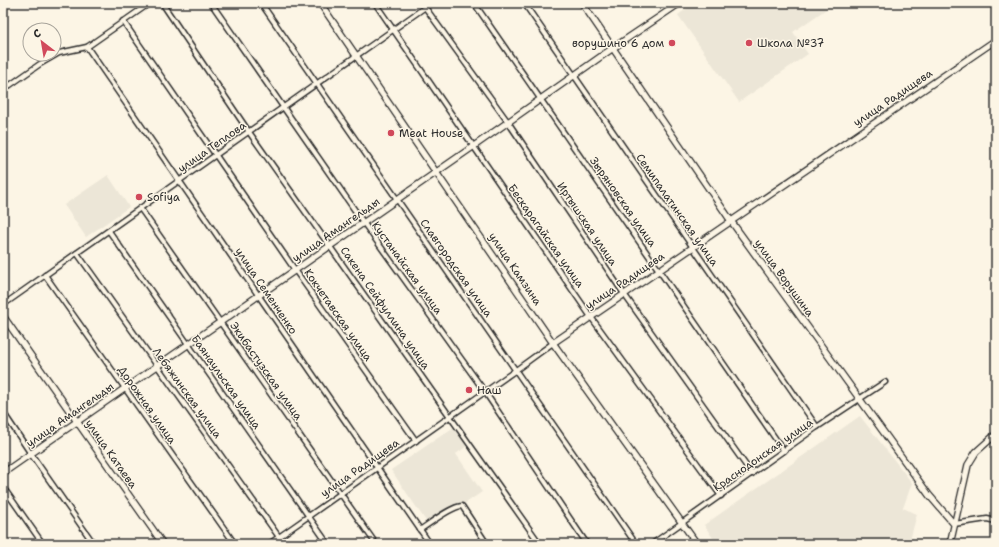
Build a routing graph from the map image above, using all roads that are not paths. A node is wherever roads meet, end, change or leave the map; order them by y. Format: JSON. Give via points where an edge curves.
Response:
{"nodes":[{"id":1,"x":150,"y":3,"type":"edge"},
{"id":2,"x":162,"y":3,"type":"edge"},
{"id":3,"x":210,"y":3,"type":"edge"},
{"id":4,"x":261,"y":3,"type":"edge"},
{"id":5,"x":320,"y":3,"type":"edge"},
{"id":6,"x":375,"y":3,"type":"edge"},
{"id":7,"x":422,"y":3,"type":"edge"},
{"id":8,"x":431,"y":3,"type":"edge"},
{"id":9,"x":474,"y":3,"type":"edge"},
{"id":10,"x":524,"y":3,"type":"edge"},
{"id":11,"x":582,"y":3,"type":"edge"},
{"id":12,"x":680,"y":3,"type":"edge"},
{"id":13,"x":424,"y":7,"type":"junction"},
{"id":14,"x":123,"y":22,"type":"junction"},
{"id":15,"x":392,"y":30,"type":"junction"},
{"id":16,"x":996,"y":40,"type":"edge"},
{"id":17,"x":87,"y":47,"type":"junction"},
{"id":18,"x":613,"y":48,"type":"junction"},
{"id":19,"x":356,"y":56,"type":"junction"},
{"id":20,"x":573,"y":76,"type":"junction"},
{"id":21,"x":317,"y":84,"type":"junction"},
{"id":22,"x":3,"y":90,"type":"edge"},
{"id":23,"x":540,"y":99,"type":"junction"},
{"id":24,"x":283,"y":107,"type":"junction"},
{"id":25,"x":508,"y":122,"type":"junction"},
{"id":26,"x":249,"y":132,"type":"junction"},
{"id":27,"x":474,"y":146,"type":"junction"},
{"id":28,"x":216,"y":155,"type":"junction"},
{"id":29,"x":436,"y":172,"type":"junction"},
{"id":30,"x":179,"y":181,"type":"junction"},
{"id":31,"x":397,"y":199,"type":"junction"},
{"id":32,"x":140,"y":208,"type":"junction"},
{"id":33,"x":731,"y":221,"type":"junction"},
{"id":34,"x":363,"y":222,"type":"junction"},
{"id":35,"x":109,"y":230,"type":"junction"},
{"id":36,"x":330,"y":246,"type":"junction"},
{"id":37,"x":692,"y":248,"type":"junction"},
{"id":38,"x":76,"y":253,"type":"junction"},
{"id":39,"x":295,"y":270,"type":"junction"},
{"id":40,"x":659,"y":270,"type":"junction"},
{"id":41,"x":45,"y":275,"type":"junction"},
{"id":42,"x":624,"y":294,"type":"junction"},
{"id":43,"x":258,"y":296,"type":"junction"},
{"id":44,"x":3,"y":305,"type":"edge"},
{"id":45,"x":3,"y":316,"type":"edge"},
{"id":46,"x":591,"y":317,"type":"junction"},
{"id":47,"x":221,"y":322,"type":"junction"},
{"id":48,"x":553,"y":343,"type":"junction"},
{"id":49,"x":189,"y":344,"type":"junction"},
{"id":50,"x":157,"y":366,"type":"junction"},
{"id":51,"x":516,"y":370,"type":"junction"},
{"id":52,"x":885,"y":382,"type":"dead end"},
{"id":53,"x":124,"y":389,"type":"junction"},
{"id":54,"x":485,"y":392,"type":"junction"},
{"id":55,"x":861,"y":399,"type":"junction"},
{"id":56,"x":3,"y":412,"type":"edge"},
{"id":57,"x":450,"y":417,"type":"junction"},
{"id":58,"x":76,"y":422,"type":"junction"},
{"id":59,"x":817,"y":427,"type":"junction"},
{"id":60,"x":996,"y":434,"type":"edge"},
{"id":61,"x":416,"y":441,"type":"junction"},
{"id":62,"x":784,"y":451,"type":"junction"},
{"id":63,"x":31,"y":454,"type":"junction"},
{"id":64,"x":377,"y":468,"type":"junction"},
{"id":65,"x":3,"y":473,"type":"edge"},
{"id":66,"x":752,"y":474,"type":"junction"},
{"id":67,"x":3,"y":487,"type":"edge"},
{"id":68,"x":340,"y":494,"type":"junction"},
{"id":69,"x":721,"y":496,"type":"junction"},
{"id":70,"x":308,"y":516,"type":"junction"},
{"id":71,"x":996,"y":521,"type":"edge"},
{"id":72,"x":682,"y":523,"type":"junction"},
{"id":73,"x":954,"y":524,"type":"junction"},
{"id":74,"x":420,"y":530,"type":"junction"},
{"id":75,"x":279,"y":537,"type":"junction"},
{"id":76,"x":43,"y":544,"type":"edge"},
{"id":77,"x":94,"y":544,"type":"edge"},
{"id":78,"x":163,"y":544,"type":"edge"},
{"id":79,"x":235,"y":544,"type":"edge"},
{"id":80,"x":269,"y":544,"type":"edge"},
{"id":81,"x":284,"y":544,"type":"edge"},
{"id":82,"x":328,"y":544,"type":"edge"},
{"id":83,"x":376,"y":544,"type":"edge"},
{"id":84,"x":430,"y":544,"type":"edge"},
{"id":85,"x":487,"y":544,"type":"edge"},
{"id":86,"x":540,"y":544,"type":"edge"},
{"id":87,"x":588,"y":544,"type":"edge"},
{"id":88,"x":636,"y":544,"type":"edge"},
{"id":89,"x":652,"y":544,"type":"edge"},
{"id":90,"x":697,"y":544,"type":"edge"},
{"id":91,"x":950,"y":544,"type":"edge"}],
"edges":[{"from":1,"to":14,"type":"street"},
{"from":2,"to":26,"type":"street","name":"Сакена Сейфуллина улица"},
{"from":3,"to":24,"type":"street","name":"Кустанайская улица"},
{"from":4,"to":21,"type":"street","name":"Славгородская улица"},
{"from":5,"to":19,"type":"street","name":"улица Камзина"},
{"from":6,"to":15,"type":"street","name":"Бескарагайская улица"},
{"from":7,"to":13,"type":"street","name":"Иртышская улица"},
{"from":8,"to":13,"type":"street","name":"улица Теплова"},
{"from":9,"to":23,"type":"street","name":"Зыряновская улица"},
{"from":10,"to":20,"type":"street","name":"Семипалатинская улица"},
{"from":11,"to":18,"type":"street","name":"улица Ворушина"},
{"from":12,"to":18,"type":"street","name":"улица Амангельды"},
{"from":13,"to":15,"type":"street","name":"улица Теплова"},
{"from":13,"to":25,"type":"street","name":"Иртышская улица"},
{"from":14,"to":17,"type":"street"},
{"from":14,"to":28,"type":"street","name":"Кокчетавская улица"},
{"from":15,"to":19,"type":"street","name":"улица Теплова"},
{"from":15,"to":27,"type":"street","name":"Бескарагайская улица"},
{"from":16,"to":33,"type":"street","name":"улица Радищева"},
{"from":17,"to":22,"type":"street","via":[[59,53]]},
{"from":17,"to":30,"type":"street","name":"улица Семенченко"},
{"from":18,"to":20,"type":"street","name":"улица Амангельды"},
{"from":18,"to":33,"type":"street","name":"улица Ворушина"},
{"from":19,"to":21,"type":"street","name":"улица Теплова"},
{"from":19,"to":29,"type":"street","name":"улица Камзина"},
{"from":20,"to":23,"type":"street","name":"улица Амангельды"},
{"from":20,"to":37,"type":"street","name":"Семипалатинская улица"},
{"from":21,"to":24,"type":"street","name":"улица Теплова"},
{"from":21,"to":31,"type":"street","name":"Славгородская улица"},
{"from":23,"to":25,"type":"street","name":"улица Амангельды"},
{"from":23,"to":40,"type":"street","name":"Зыряновская улица"},
{"from":24,"to":26,"type":"street","name":"улица Теплова"},
{"from":24,"to":34,"type":"street","name":"Кустанайская улица"},
{"from":25,"to":27,"type":"street","name":"улица Амангельды"},
{"from":25,"to":42,"type":"street","name":"Иртышская улица"},
{"from":26,"to":28,"type":"street","name":"улица Теплова"},
{"from":26,"to":36,"type":"street","name":"Сакена Сейфуллина улица"},
{"from":27,"to":29,"type":"street","name":"улица Амангельды"},
{"from":27,"to":46,"type":"street","name":"Бескарагайская улица"},
{"from":28,"to":30,"type":"street","name":"улица Теплова"},
{"from":28,"to":39,"type":"street","name":"Кокчетавская улица"},
{"from":29,"to":31,"type":"street","name":"улица Амангельды"},
{"from":29,"to":48,"type":"street","name":"улица Камзина"},
{"from":30,"to":32,"type":"street","name":"улица Теплова"},
{"from":30,"to":43,"type":"street","name":"улица Семенченко"},
{"from":31,"to":34,"type":"street","name":"улица Амангельды"},
{"from":31,"to":51,"type":"street","name":"Славгородская улица"},
{"from":32,"to":35,"type":"street","name":"улица Теплова"},
{"from":32,"to":47,"type":"street","name":"Экибастузская улица"},
{"from":33,"to":37,"type":"street","name":"улица Радищева"},
{"from":33,"to":55,"type":"street","name":"улица Ворушина"},
{"from":34,"to":36,"type":"street","name":"улица Амангельды"},
{"from":34,"to":54,"type":"street","name":"Кустанайская улица"},
{"from":35,"to":38,"type":"street","name":"улица Теплова"},
{"from":35,"to":49,"type":"street","name":"Баянаульская улица"},
{"from":36,"to":39,"type":"street","name":"улица Амангельды"},
{"from":36,"to":57,"type":"street","name":"Сакена Сейфуллина улица"},
{"from":37,"to":40,"type":"street","name":"улица Радищева"},
{"from":37,"to":59,"type":"street","name":"Семипалатинская улица"},
{"from":38,"to":41,"type":"street","name":"улица Теплова"},
{"from":38,"to":50,"type":"street","name":"Лебяжинская улица"},
{"from":39,"to":43,"type":"street","name":"улица Амангельды"},
{"from":39,"to":61,"type":"street","name":"Кокчетавская улица"},
{"from":40,"to":42,"type":"street","name":"улица Радищева"},
{"from":40,"to":62,"type":"street","name":"Зыряновская улица"},
{"from":41,"to":44,"type":"street","name":"улица Теплова"},
{"from":41,"to":53,"type":"street","name":"Дорожная улица"},
{"from":42,"to":46,"type":"street","name":"улица Радищева"},
{"from":42,"to":66,"type":"street","name":"Иртышская улица"},
{"from":43,"to":47,"type":"street","name":"улица Амангельды"},
{"from":43,"to":64,"type":"street","name":"улица Семенченко"},
{"from":45,"to":58,"type":"street","name":"улица Катаева"},
{"from":46,"to":48,"type":"street","name":"улица Радищева"},
{"from":46,"to":69,"type":"street","name":"Бескарагайская улица"},
{"from":47,"to":49,"type":"street","name":"улица Амангельды"},
{"from":47,"to":68,"type":"street","name":"Экибастузская улица"},
{"from":48,"to":51,"type":"street","name":"улица Радищева"},
{"from":48,"to":72,"type":"street","name":"улица Камзина"},
{"from":49,"to":50,"type":"street","name":"улица Амангельды"},
{"from":49,"to":70,"type":"street","name":"Баянаульская улица"},
{"from":50,"to":53,"type":"street","name":"улица Амангельды"},
{"from":50,"to":75,"type":"street","name":"Лебяжинская улица"},
{"from":51,"to":54,"type":"street","name":"улица Радищева"},
{"from":51,"to":88,"type":"street","name":"Славгородская улица"},
{"from":52,"to":55,"type":"street","name":"Краснодонская улица"},
{"from":53,"to":58,"type":"street","name":"улица Амангельды"},
{"from":53,"to":79,"type":"street","name":"Дорожная улица"},
{"from":54,"to":57,"type":"street","name":"улица Радищева"},
{"from":54,"to":87,"type":"street","name":"Кустанайская улица"},
{"from":55,"to":59,"type":"street","name":"Краснодонская улица"},
{"from":55,"to":73,"type":"street","name":"улица Ворушина","via":[[929,495]]},
{"from":56,"to":63,"type":"street"},
{"from":57,"to":61,"type":"street","name":"улица Радищева"},
{"from":57,"to":86,"type":"street","name":"Сакена Сейфуллина улица"},
{"from":58,"to":63,"type":"street","name":"улица Амангельды"},
{"from":58,"to":78,"type":"street","name":"улица Катаева"},
{"from":59,"to":62,"type":"street","name":"Краснодонская улица"},
{"from":60,"to":73,"type":"street","via":[[976,452],[968,466]]},
{"from":61,"to":64,"type":"street","name":"улица Радищева"},
{"from":62,"to":66,"type":"street","name":"Краснодонская улица"},
{"from":63,"to":65,"type":"street","name":"улица Амангельды"},
{"from":63,"to":77,"type":"street"},
{"from":64,"to":68,"type":"street","name":"улица Радищева"},
{"from":64,"to":74,"type":"street","name":"улица Семенченко"},
{"from":66,"to":69,"type":"street","name":"Краснодонская улица"},
{"from":67,"to":76,"type":"street"},
{"from":68,"to":70,"type":"street","name":"улица Радищева"},
{"from":68,"to":83,"type":"street","name":"Экибастузская улица"},
{"from":69,"to":72,"type":"street","name":"Краснодонская улица"},
{"from":70,"to":75,"type":"street","name":"улица Радищева"},
{"from":70,"to":82,"type":"street","name":"Баянаульская улица"},
{"from":71,"to":73,"type":"street","via":[[987,519]]},
{"from":72,"to":89,"type":"street","name":"Краснодонская улица"},
{"from":72,"to":90,"type":"street","name":"улица Камзина"},
{"from":73,"to":91,"type":"street"},
{"from":74,"to":84,"type":"street","name":"улица Семенченко"},
{"from":74,"to":85,"type":"street","via":[[462,506]]},
{"from":75,"to":80,"type":"street","name":"улица Радищева"},
{"from":75,"to":81,"type":"street","name":"Лебяжинская улица"}]}
